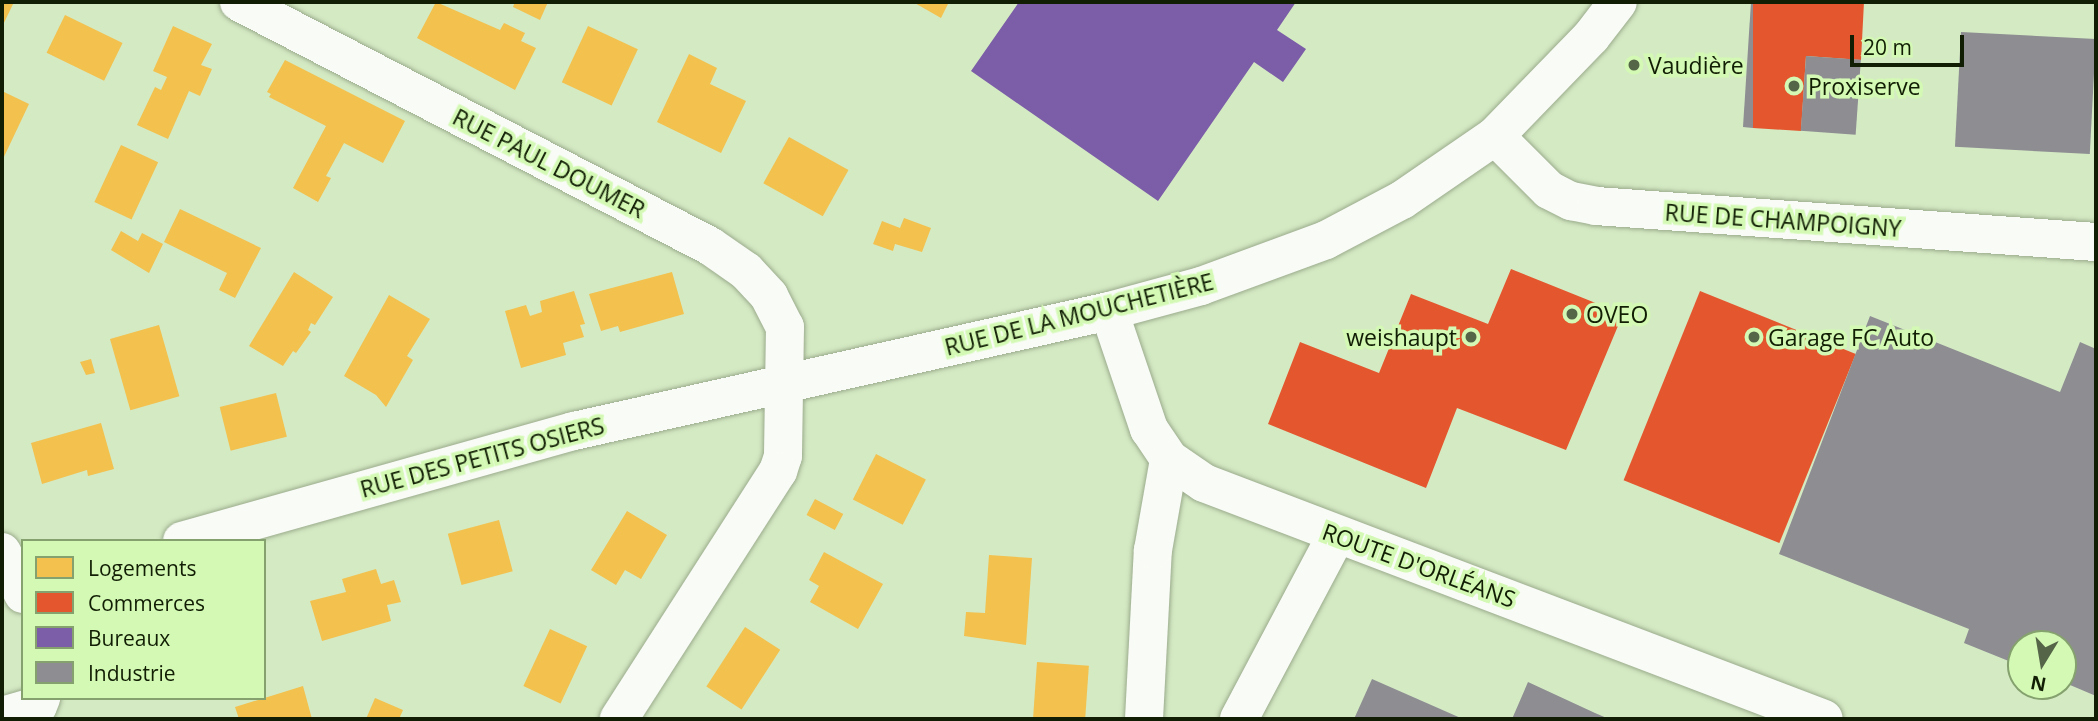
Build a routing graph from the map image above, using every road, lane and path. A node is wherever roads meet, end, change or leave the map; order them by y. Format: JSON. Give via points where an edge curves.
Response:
{"nodes":[{"id":1,"x":239,"y":2,"type":"edge"},
{"id":2,"x":1618,"y":2,"type":"edge"},
{"id":3,"x":1495,"y":136,"type":"junction"},
{"id":4,"x":2096,"y":242,"type":"edge"},
{"id":5,"x":1109,"y":312,"type":"junction"},
{"id":6,"x":784,"y":383,"type":"junction"},
{"id":7,"x":1169,"y":459,"type":"junction"},
{"id":8,"x":1337,"y":534,"type":"junction"},
{"id":9,"x":189,"y":539,"type":"edge"},
{"id":10,"x":2,"y":552,"type":"edge"},
{"id":11,"x":17,"y":589,"type":"edge"},
{"id":12,"x":40,"y":700,"type":"edge"},
{"id":13,"x":2,"y":716,"type":"edge"},
{"id":14,"x":619,"y":719,"type":"edge"},
{"id":15,"x":1144,"y":719,"type":"edge"},
{"id":16,"x":1238,"y":719,"type":"edge"},
{"id":17,"x":1824,"y":719,"type":"edge"}],
"edges":[{"from":1,"to":6,"type":"street","name":"RUE PAUL DOUMER","via":[[710,246],[769,296],[785,327]]},
{"from":2,"to":3,"type":"street","name":"RUE DE LA MOUCHETIÈRE","via":[[1591,37]]},
{"from":3,"to":4,"type":"street","name":"RUE DE CHAMPOIGNY","via":[[1549,190],[1596,206]]},
{"from":3,"to":5,"type":"street","name":"RUE DE LA MOUCHETIÈRE","via":[[1402,200],[1326,240],[1201,286]]},
{"from":5,"to":6,"type":"street","name":"RUE DE LA MOUCHETIÈRE"},
{"from":5,"to":7,"type":"street","name":"ROUTE D'ORLÉANS","via":[[1149,429]]},
{"from":6,"to":9,"type":"street","name":"RUE DES PETITS OSIERS","via":[[574,430]]},
{"from":6,"to":14,"type":"street","name":"RUE PAUL DOUMER","via":[[783,456],[770,487]]},
{"from":7,"to":8,"type":"street","name":"ROUTE D'ORLÉANS","via":[[1223,492]]},
{"from":7,"to":15,"type":"street","via":[[1153,550]]},
{"from":8,"to":16,"type":"street"},
{"from":8,"to":17,"type":"street","name":"ROUTE D'ORLÉANS"},
{"from":10,"to":11,"type":"street"},
{"from":12,"to":13,"type":"street","via":[[38,706]]}]}
